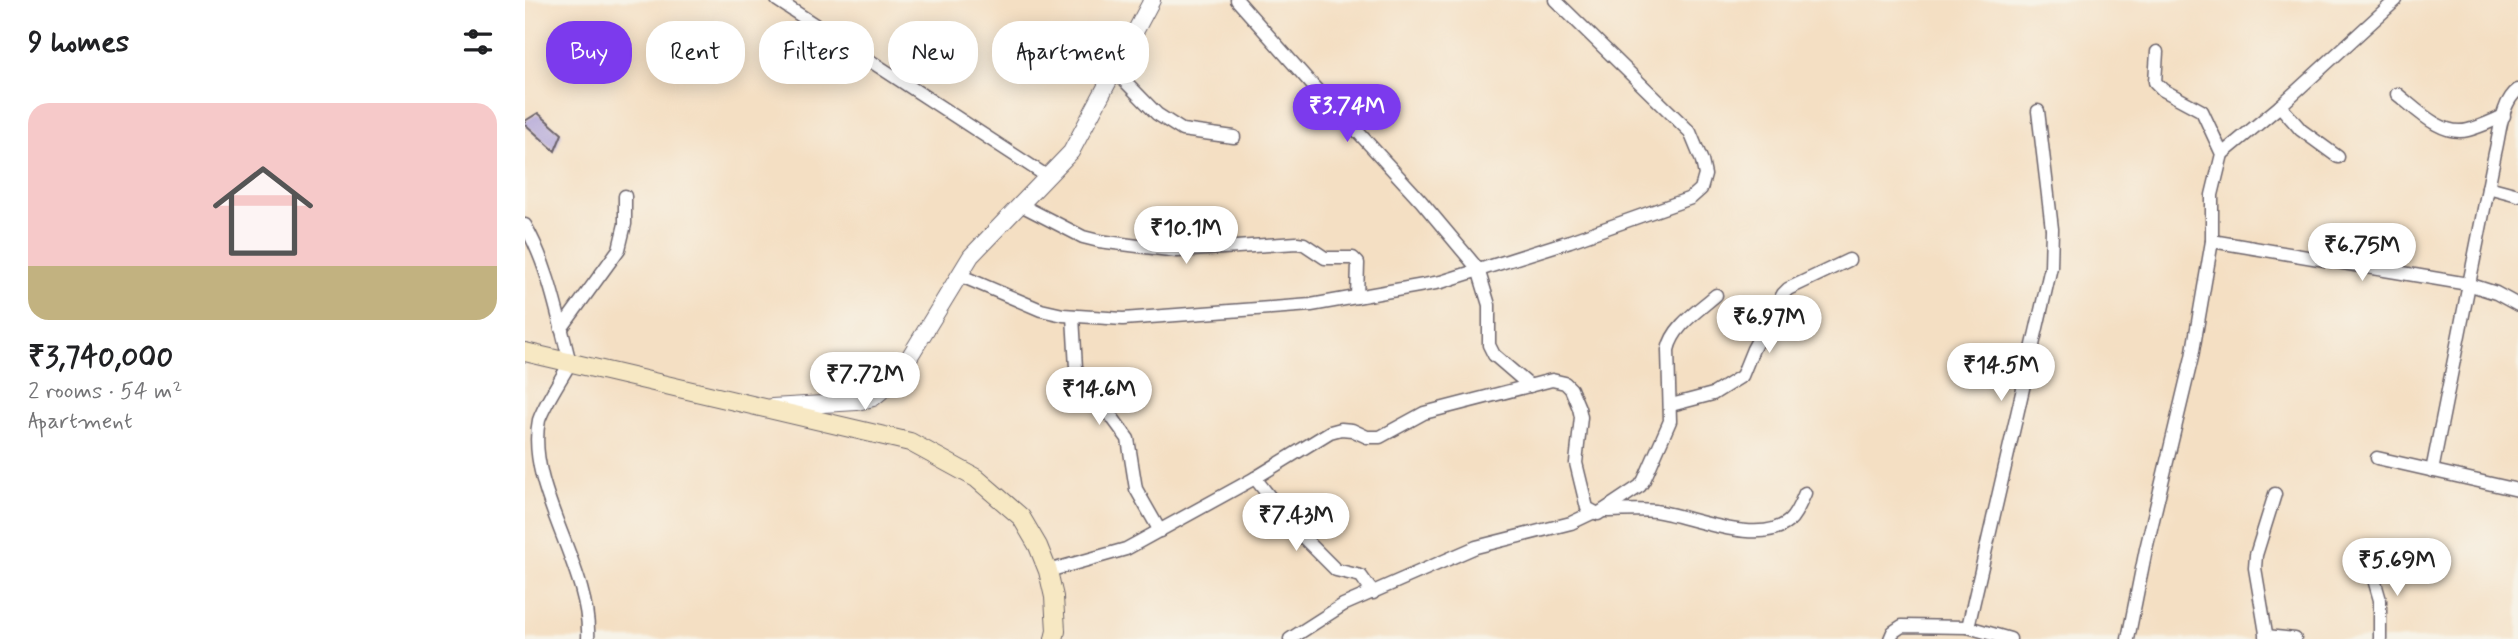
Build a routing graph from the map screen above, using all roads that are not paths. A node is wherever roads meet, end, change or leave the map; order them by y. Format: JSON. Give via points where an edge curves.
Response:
{"nodes":[{"id":1,"x":777,"y":0,"type":"edge"},
{"id":2,"x":1152,"y":0,"type":"edge"},
{"id":3,"x":1237,"y":0,"type":"edge"},
{"id":4,"x":1555,"y":0,"type":"edge"},
{"id":5,"x":2396,"y":0,"type":"edge"},
{"id":6,"x":1141,"y":21,"type":"edge"},
{"id":7,"x":2157,"y":52,"type":"dead end"},
{"id":8,"x":1107,"y":84,"type":"edge"},
{"id":9,"x":1128,"y":84,"type":"edge"},
{"id":10,"x":2518,"y":90,"type":"edge"},
{"id":11,"x":2397,"y":94,"type":"dead end"},
{"id":12,"x":2280,"y":106,"type":"junction"},
{"id":13,"x":2038,"y":111,"type":"dead end"},
{"id":14,"x":2504,"y":116,"type":"junction"},
{"id":15,"x":1234,"y":137,"type":"dead end"},
{"id":16,"x":2222,"y":154,"type":"junction"},
{"id":17,"x":2338,"y":157,"type":"dead end"},
{"id":18,"x":1048,"y":177,"type":"junction"},
{"id":19,"x":2488,"y":187,"type":"junction"},
{"id":20,"x":2518,"y":195,"type":"edge"},
{"id":21,"x":625,"y":196,"type":"dead end"},
{"id":22,"x":1019,"y":204,"type":"junction"},
{"id":23,"x":525,"y":225,"type":"edge"},
{"id":24,"x":2212,"y":241,"type":"junction"},
{"id":25,"x":1849,"y":260,"type":"dead end"},
{"id":26,"x":1478,"y":269,"type":"junction"},
{"id":27,"x":959,"y":275,"type":"junction"},
{"id":28,"x":2468,"y":284,"type":"junction"},
{"id":29,"x":1716,"y":295,"type":"dead end"},
{"id":30,"x":1357,"y":297,"type":"junction"},
{"id":31,"x":2518,"y":305,"type":"edge"},
{"id":32,"x":1073,"y":316,"type":"junction"},
{"id":33,"x":561,"y":329,"type":"junction"},
{"id":34,"x":525,"y":352,"type":"edge"},
{"id":35,"x":570,"y":363,"type":"junction"},
{"id":36,"x":1530,"y":386,"type":"junction"},
{"id":37,"x":1671,"y":405,"type":"junction"},
{"id":38,"x":763,"y":408,"type":"junction"},
{"id":39,"x":539,"y":420,"type":"junction"},
{"id":40,"x":525,"y":435,"type":"edge"},
{"id":41,"x":2377,"y":458,"type":"dead end"},
{"id":42,"x":2432,"y":471,"type":"junction"},
{"id":43,"x":1255,"y":478,"type":"junction"},
{"id":44,"x":2518,"y":490,"type":"edge"},
{"id":45,"x":1805,"y":493,"type":"dead end"},
{"id":46,"x":2275,"y":494,"type":"dead end"},
{"id":47,"x":1599,"y":512,"type":"junction"},
{"id":48,"x":1160,"y":530,"type":"junction"},
{"id":49,"x":2371,"y":569,"type":"dead end"},
{"id":50,"x":1048,"y":571,"type":"junction"},
{"id":51,"x":1373,"y":593,"type":"junction"},
{"id":52,"x":1968,"y":627,"type":"junction"},
{"id":53,"x":2267,"y":638,"type":"edge"},
{"id":54,"x":588,"y":639,"type":"edge"},
{"id":55,"x":1054,"y":639,"type":"edge"},
{"id":56,"x":1290,"y":639,"type":"edge"},
{"id":57,"x":1890,"y":639,"type":"edge"},
{"id":58,"x":2010,"y":639,"type":"edge"},
{"id":59,"x":2128,"y":639,"type":"edge"},
{"id":60,"x":2295,"y":639,"type":"edge"},
{"id":61,"x":2380,"y":639,"type":"edge"}],
"edges":[{"from":1,"to":18,"type":"street"},
{"from":2,"to":6,"type":"street"},
{"from":3,"to":26,"type":"street"},
{"from":4,"to":26,"type":"street","via":[[1690,132],[1705,175],[1691,198]]},
{"from":5,"to":12,"type":"street"},
{"from":7,"to":16,"type":"street","via":[[2155,82],[2202,111]]},
{"from":8,"to":18,"type":"street","via":[[1071,152]]},
{"from":9,"to":15,"type":"street","via":[[1157,114],[1182,130]]},
{"from":10,"to":14,"type":"street"},
{"from":11,"to":14,"type":"street","via":[[2447,128],[2469,130]]},
{"from":12,"to":16,"type":"street"},
{"from":12,"to":17,"type":"street","via":[[2301,130]]},
{"from":13,"to":52,"type":"street","via":[[2052,229],[2051,267]]},
{"from":14,"to":19,"type":"street"},
{"from":16,"to":24,"type":"street","via":[[2213,195]]},
{"from":18,"to":22,"type":"street"},
{"from":19,"to":20,"type":"street"},
{"from":19,"to":28,"type":"street"},
{"from":21,"to":33,"type":"street","via":[[619,248]]},
{"from":22,"to":27,"type":"street"},
{"from":22,"to":30,"type":"street","via":[[1099,241],[1177,251],[1304,244],[1325,258],[1353,258],[1358,264]]},
{"from":23,"to":33,"type":"street"},
{"from":24,"to":28,"type":"street"},
{"from":24,"to":59,"type":"street","via":[[2192,357]]},
{"from":25,"to":37,"type":"street","via":[[1783,294],[1736,381],[1703,398]]},
{"from":26,"to":30,"type":"street","via":[[1429,285]]},
{"from":26,"to":36,"type":"street","via":[[1489,304],[1489,345],[1494,355]]},
{"from":27,"to":32,"type":"street","via":[[1041,310]]},
{"from":27,"to":38,"type":"street","via":[[896,379],[879,394],[857,402]]},
{"from":28,"to":31,"type":"street"},
{"from":28,"to":42,"type":"street"},
{"from":29,"to":37,"type":"street","via":[[1669,342]]},
{"from":30,"to":32,"type":"street","via":[[1147,318]]},
{"from":32,"to":48,"type":"street","via":[[1076,368],[1128,439],[1136,489]]},
{"from":33,"to":35,"type":"street"},
{"from":34,"to":35,"type":"main road"},
{"from":35,"to":38,"type":"main road"},
{"from":35,"to":39,"type":"street"},
{"from":36,"to":43,"type":"street","via":[[1424,413],[1380,437],[1352,430],[1330,432]]},
{"from":36,"to":47,"type":"street","via":[[1560,380],[1571,389],[1581,417],[1576,463],[1587,508]]},
{"from":37,"to":47,"type":"street","via":[[1667,431],[1640,486]]},
{"from":38,"to":50,"type":"main road","via":[[911,442],[976,478],[1021,517]]},
{"from":39,"to":40,"type":"street"},
{"from":39,"to":54,"type":"street","via":[[534,445],[537,467],[551,519],[586,608]]},
{"from":41,"to":42,"type":"street"},
{"from":42,"to":44,"type":"street"},
{"from":43,"to":48,"type":"street"},
{"from":43,"to":51,"type":"street","via":[[1293,527],[1336,570],[1361,576]]},
{"from":45,"to":47,"type":"street","via":[[1789,521],[1763,531],[1657,511]]},
{"from":46,"to":53,"type":"street","via":[[2255,568]]},
{"from":47,"to":51,"type":"street","via":[[1476,547]]},
{"from":48,"to":50,"type":"street","via":[[1114,555]]},
{"from":49,"to":61,"type":"street","via":[[2380,600]]},
{"from":50,"to":55,"type":"main road","via":[[1054,597]]},
{"from":51,"to":56,"type":"street","via":[[1335,610]]},
{"from":52,"to":57,"type":"street","via":[[1902,626]]},
{"from":52,"to":58,"type":"street"},
{"from":53,"to":60,"type":"street"}]}
